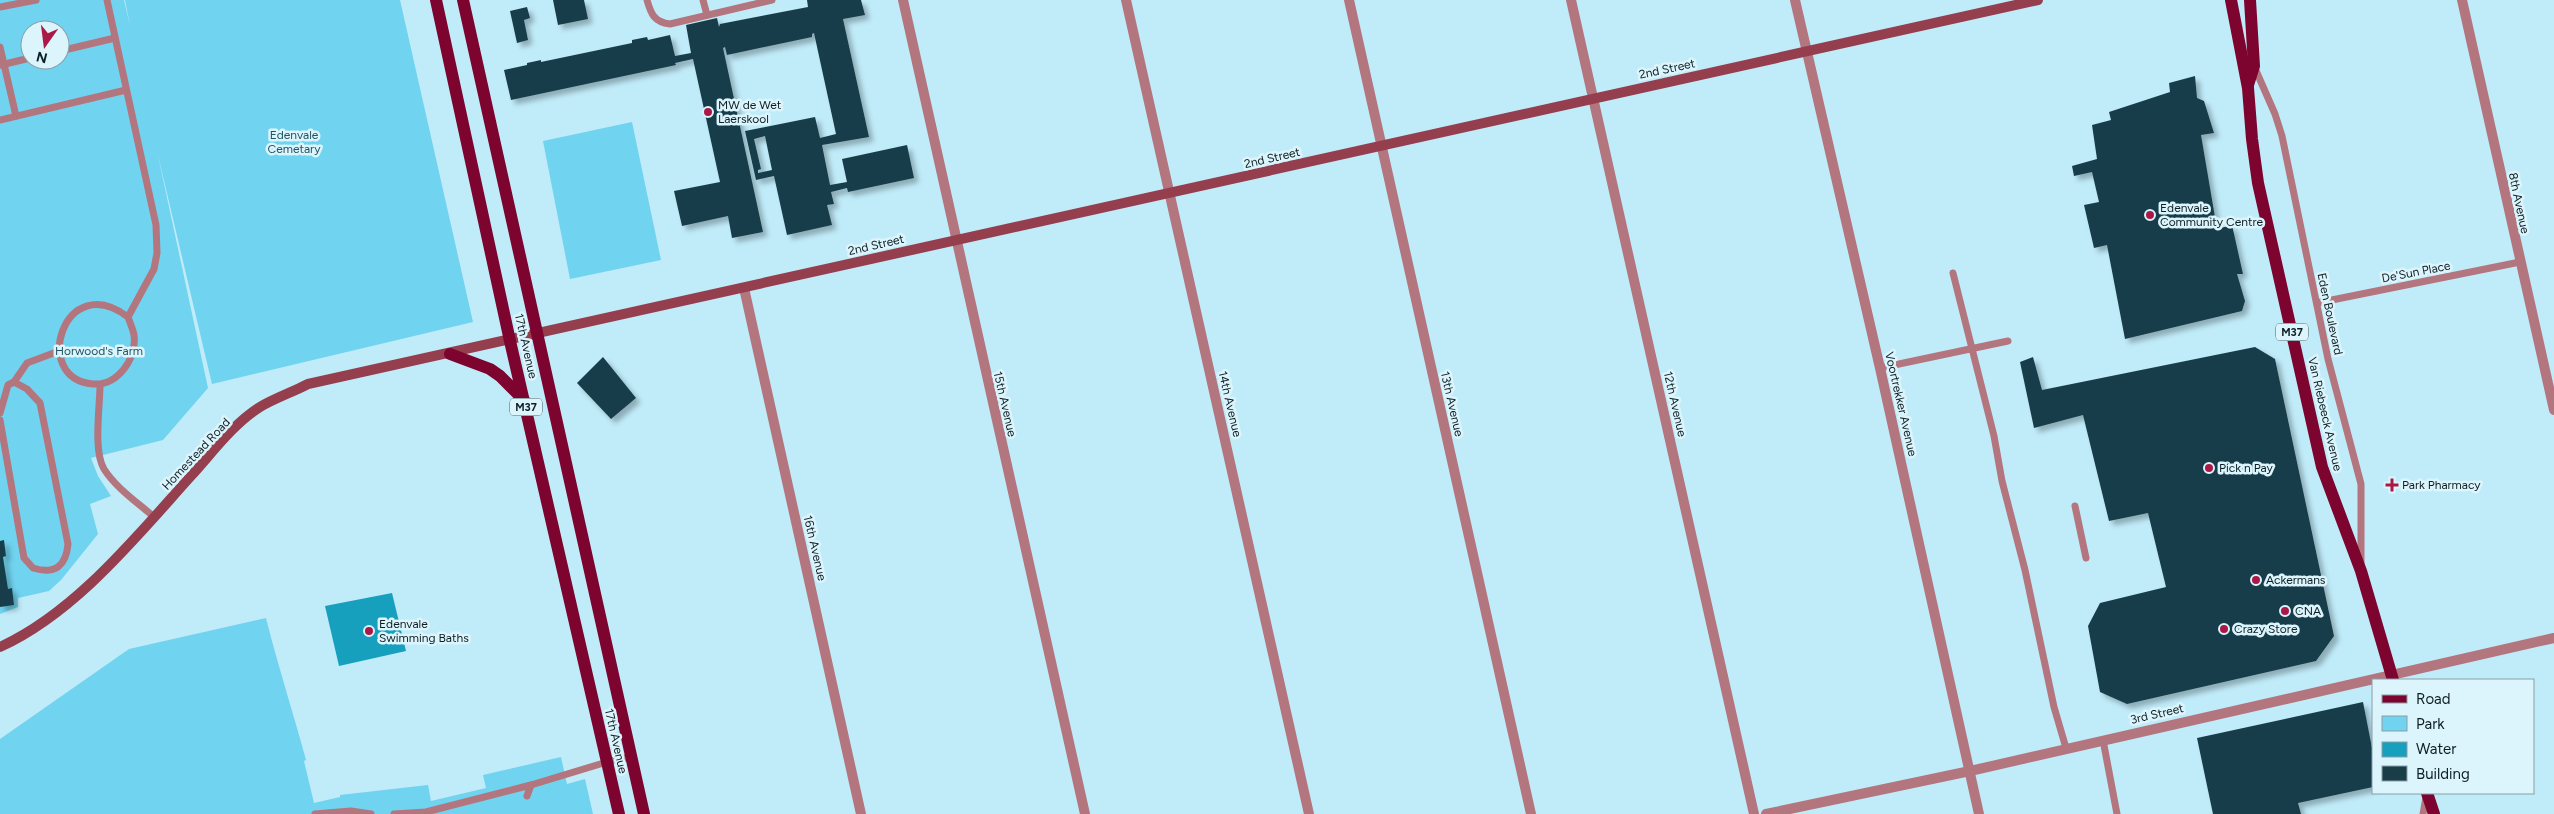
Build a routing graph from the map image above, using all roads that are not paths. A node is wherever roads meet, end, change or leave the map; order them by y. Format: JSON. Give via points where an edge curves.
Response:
{"nodes":[{"id":1,"x":36,"y":0,"type":"edge"},
{"id":2,"x":107,"y":0,"type":"edge"},
{"id":3,"x":436,"y":0,"type":"edge"},
{"id":4,"x":463,"y":0,"type":"edge"},
{"id":5,"x":648,"y":0,"type":"edge"},
{"id":6,"x":703,"y":0,"type":"edge"},
{"id":7,"x":772,"y":0,"type":"edge"},
{"id":8,"x":903,"y":0,"type":"edge"},
{"id":9,"x":1126,"y":0,"type":"edge"},
{"id":10,"x":1349,"y":0,"type":"edge"},
{"id":11,"x":1571,"y":0,"type":"edge"},
{"id":12,"x":1794,"y":0,"type":"edge"},
{"id":13,"x":2038,"y":0,"type":"edge"},
{"id":14,"x":2231,"y":0,"type":"edge"},
{"id":15,"x":2250,"y":0,"type":"edge"},
{"id":16,"x":2462,"y":0,"type":"edge"},
{"id":17,"x":2019,"y":2,"type":"edge"},
{"id":18,"x":0,"y":7,"type":"edge"},
{"id":19,"x":707,"y":15,"type":"junction"},
{"id":20,"x":115,"y":38,"type":"junction"},
{"id":21,"x":0,"y":47,"type":"edge"},
{"id":22,"x":70,"y":49,"type":"edge"},
{"id":23,"x":1806,"y":51,"type":"junction"},
{"id":24,"x":20,"y":60,"type":"edge"},
{"id":25,"x":2,"y":64,"type":"edge"},
{"id":26,"x":2254,"y":66,"type":"junction"},
{"id":27,"x":2248,"y":88,"type":"junction"},
{"id":28,"x":126,"y":90,"type":"junction"},
{"id":29,"x":1593,"y":98,"type":"junction"},
{"id":30,"x":16,"y":116,"type":"junction"},
{"id":31,"x":0,"y":120,"type":"edge"},
{"id":32,"x":1382,"y":146,"type":"junction"},
{"id":33,"x":1170,"y":194,"type":"junction"},
{"id":34,"x":955,"y":240,"type":"junction"},
{"id":35,"x":2520,"y":262,"type":"junction"},
{"id":36,"x":1953,"y":274,"type":"dead end"},
{"id":37,"x":744,"y":288,"type":"junction"},
{"id":38,"x":2316,"y":303,"type":"junction"},
{"id":39,"x":128,"y":317,"type":"junction"},
{"id":40,"x":537,"y":334,"type":"junction"},
{"id":41,"x":510,"y":341,"type":"junction"},
{"id":42,"x":2008,"y":341,"type":"dead end"},
{"id":43,"x":1973,"y":350,"type":"junction"},
{"id":44,"x":59,"y":351,"type":"junction"},
{"id":45,"x":450,"y":354,"type":"junction"},
{"id":46,"x":1880,"y":368,"type":"junction"},
{"id":47,"x":14,"y":382,"type":"junction"},
{"id":48,"x":100,"y":385,"type":"junction"},
{"id":49,"x":524,"y":400,"type":"junction"},
{"id":50,"x":2554,"y":410,"type":"edge"},
{"id":51,"x":0,"y":413,"type":"edge"},
{"id":52,"x":0,"y":420,"type":"edge"},
{"id":53,"x":2075,"y":506,"type":"dead end"},
{"id":54,"x":154,"y":517,"type":"junction"},
{"id":55,"x":2086,"y":558,"type":"dead end"},
{"id":56,"x":2362,"y":571,"type":"junction"},
{"id":57,"x":2554,"y":638,"type":"edge"},
{"id":58,"x":0,"y":647,"type":"edge"},
{"id":59,"x":2392,"y":677,"type":"edge"},
{"id":60,"x":2372,"y":681,"type":"edge"},
{"id":61,"x":2103,"y":740,"type":"junction"},
{"id":62,"x":2066,"y":748,"type":"junction"},
{"id":63,"x":630,"y":757,"type":"junction"},
{"id":64,"x":607,"y":762,"type":"junction"},
{"id":65,"x":1970,"y":771,"type":"junction"},
{"id":66,"x":531,"y":785,"type":"junction"},
{"id":67,"x":2427,"y":794,"type":"edge"},
{"id":68,"x":2427,"y":794,"type":"edge"},
{"id":69,"x":527,"y":796,"type":"dead end"},
{"id":70,"x":315,"y":814,"type":"edge"},
{"id":71,"x":371,"y":814,"type":"edge"},
{"id":72,"x":394,"y":814,"type":"edge"},
{"id":73,"x":618,"y":814,"type":"edge"},
{"id":74,"x":644,"y":814,"type":"edge"},
{"id":75,"x":861,"y":814,"type":"edge"},
{"id":76,"x":1085,"y":814,"type":"edge"},
{"id":77,"x":1309,"y":814,"type":"edge"},
{"id":78,"x":1531,"y":814,"type":"edge"},
{"id":79,"x":1754,"y":814,"type":"edge"},
{"id":80,"x":1766,"y":814,"type":"edge"},
{"id":81,"x":1979,"y":814,"type":"edge"},
{"id":82,"x":2117,"y":814,"type":"edge"},
{"id":83,"x":2423,"y":814,"type":"edge"},
{"id":84,"x":2434,"y":814,"type":"edge"}],
"edges":[{"from":1,"to":18,"type":"lane"},
{"from":2,"to":20,"type":"lane"},
{"from":3,"to":41,"type":"main road","name":"17th Avenue","number":"M37"},
{"from":4,"to":40,"type":"main road","name":"17th Avenue","number":"M37"},
{"from":5,"to":19,"type":"lane","via":[[651,15],[660,23],[680,23]]},
{"from":6,"to":19,"type":"lane"},
{"from":7,"to":19,"type":"lane"},
{"from":8,"to":34,"type":"street","name":"15th Avenue"},
{"from":9,"to":33,"type":"street","name":"14th Avenue"},
{"from":10,"to":32,"type":"street","name":"13th Avenue"},
{"from":11,"to":29,"type":"street","name":"12th Avenue"},
{"from":12,"to":23,"type":"street","name":"Voortrekker Avenue"},
{"from":13,"to":17,"type":"main road","name":"2nd Street"},
{"from":14,"to":27,"type":"main road","name":"Van Riebeeck Avenue","number":"M37"},
{"from":15,"to":26,"type":"main road","name":"Van Riebeeck Avenue","number":"M37"},
{"from":16,"to":35,"type":"street","name":"8th Avenue"},
{"from":17,"to":23,"type":"main road","name":"2nd Street"},
{"from":20,"to":22,"type":"lane"},
{"from":20,"to":28,"type":"lane"},
{"from":21,"to":25,"type":"lane"},
{"from":23,"to":29,"type":"main road","name":"2nd Street"},
{"from":23,"to":46,"type":"street","name":"Voortrekker Avenue"},
{"from":24,"to":25,"type":"lane"},
{"from":25,"to":30,"type":"lane"},
{"from":26,"to":27,"type":"main road","name":"Van Riebeeck Avenue","number":"M37"},
{"from":26,"to":38,"type":"lane","name":"Eden Boulevard","via":[[2282,136]]},
{"from":27,"to":56,"type":"main road","name":"Van Riebeeck Avenue","number":"M37","via":[[2258,183],[2313,429],[2332,496]]},
{"from":28,"to":30,"type":"lane"},
{"from":28,"to":39,"type":"lane","via":[[156,225],[157,252],[154,269]]},
{"from":29,"to":32,"type":"main road","name":"2nd Street"},
{"from":29,"to":79,"type":"street","name":"12th Avenue"},
{"from":30,"to":31,"type":"lane"},
{"from":32,"to":33,"type":"main road","name":"2nd Street"},
{"from":32,"to":78,"type":"street","name":"13th Avenue"},
{"from":33,"to":34,"type":"main road","name":"2nd Street"},
{"from":33,"to":77,"type":"street","name":"14th Avenue"},
{"from":34,"to":37,"type":"main road","name":"2nd Street"},
{"from":34,"to":76,"type":"street","name":"15th Avenue"},
{"from":35,"to":38,"type":"lane","name":"De'Sun Place"},
{"from":35,"to":50,"type":"street","name":"8th Avenue"},
{"from":36,"to":43,"type":"lane"},
{"from":37,"to":40,"type":"main road","name":"2nd Street"},
{"from":37,"to":75,"type":"street","name":"16th Avenue"},
{"from":38,"to":56,"type":"lane","name":"Eden Boulevard","via":[[2361,484]]},
{"from":39,"to":44,"type":"lane","via":[[108,306],[85,307],[75,312],[64,325],[58,341]]},
{"from":39,"to":48,"type":"lane","via":[[134,335],[132,354],[123,371]]},
{"from":40,"to":41,"type":"main road","name":"2nd Street"},
{"from":40,"to":63,"type":"main road","name":"17th Avenue","number":"M37"},
{"from":41,"to":45,"type":"main road","name":"Homestead Road"},
{"from":41,"to":49,"type":"main road","name":"17th Avenue","number":"M37"},
{"from":42,"to":43,"type":"lane"},
{"from":43,"to":46,"type":"lane"},
{"from":43,"to":62,"type":"lane"},
{"from":44,"to":47,"type":"lane","via":[[27,363]]},
{"from":44,"to":48,"type":"lane","via":[[69,373],[89,384]]},
{"from":45,"to":49,"type":"main road","via":[[490,369]]},
{"from":45,"to":54,"type":"main road","name":"Homestead Road","via":[[308,384],[260,408],[226,437]]},
{"from":46,"to":65,"type":"street","name":"Voortrekker Avenue"},
{"from":47,"to":51,"type":"lane","via":[[8,385]]},
{"from":47,"to":52,"type":"lane","via":[[27,389],[40,404],[68,544],[67,557],[49,571],[33,568],[24,558]]},
{"from":48,"to":54,"type":"lane","via":[[98,450],[103,468],[117,485]]},
{"from":49,"to":64,"type":"main road","name":"17th Avenue","number":"M37"},
{"from":53,"to":55,"type":"lane"},
{"from":54,"to":58,"type":"main road","name":"Homestead Road","via":[[69,605]]},
{"from":56,"to":59,"type":"main road","name":"Van Riebeeck Avenue"},
{"from":57,"to":59,"type":"street","name":"3rd Street"},
{"from":60,"to":61,"type":"street","name":"3rd Street"},
{"from":61,"to":62,"type":"street","name":"3rd Street"},
{"from":61,"to":82,"type":"lane"},
{"from":62,"to":65,"type":"street","name":"3rd Street"},
{"from":63,"to":64,"type":"lane"},
{"from":63,"to":74,"type":"main road","name":"17th Avenue","number":"M37"},
{"from":64,"to":66,"type":"lane"},
{"from":64,"to":73,"type":"main road","name":"17th Avenue","number":"M37"},
{"from":65,"to":80,"type":"street","name":"3rd Street"},
{"from":65,"to":81,"type":"street","name":"Voortrekker Avenue"},
{"from":66,"to":69,"type":"lane"},
{"from":66,"to":72,"type":"lane","via":[[426,812]]},
{"from":67,"to":83,"type":"lane"},
{"from":68,"to":84,"type":"main road"},
{"from":70,"to":71,"type":"lane","via":[[351,811]]}]}
